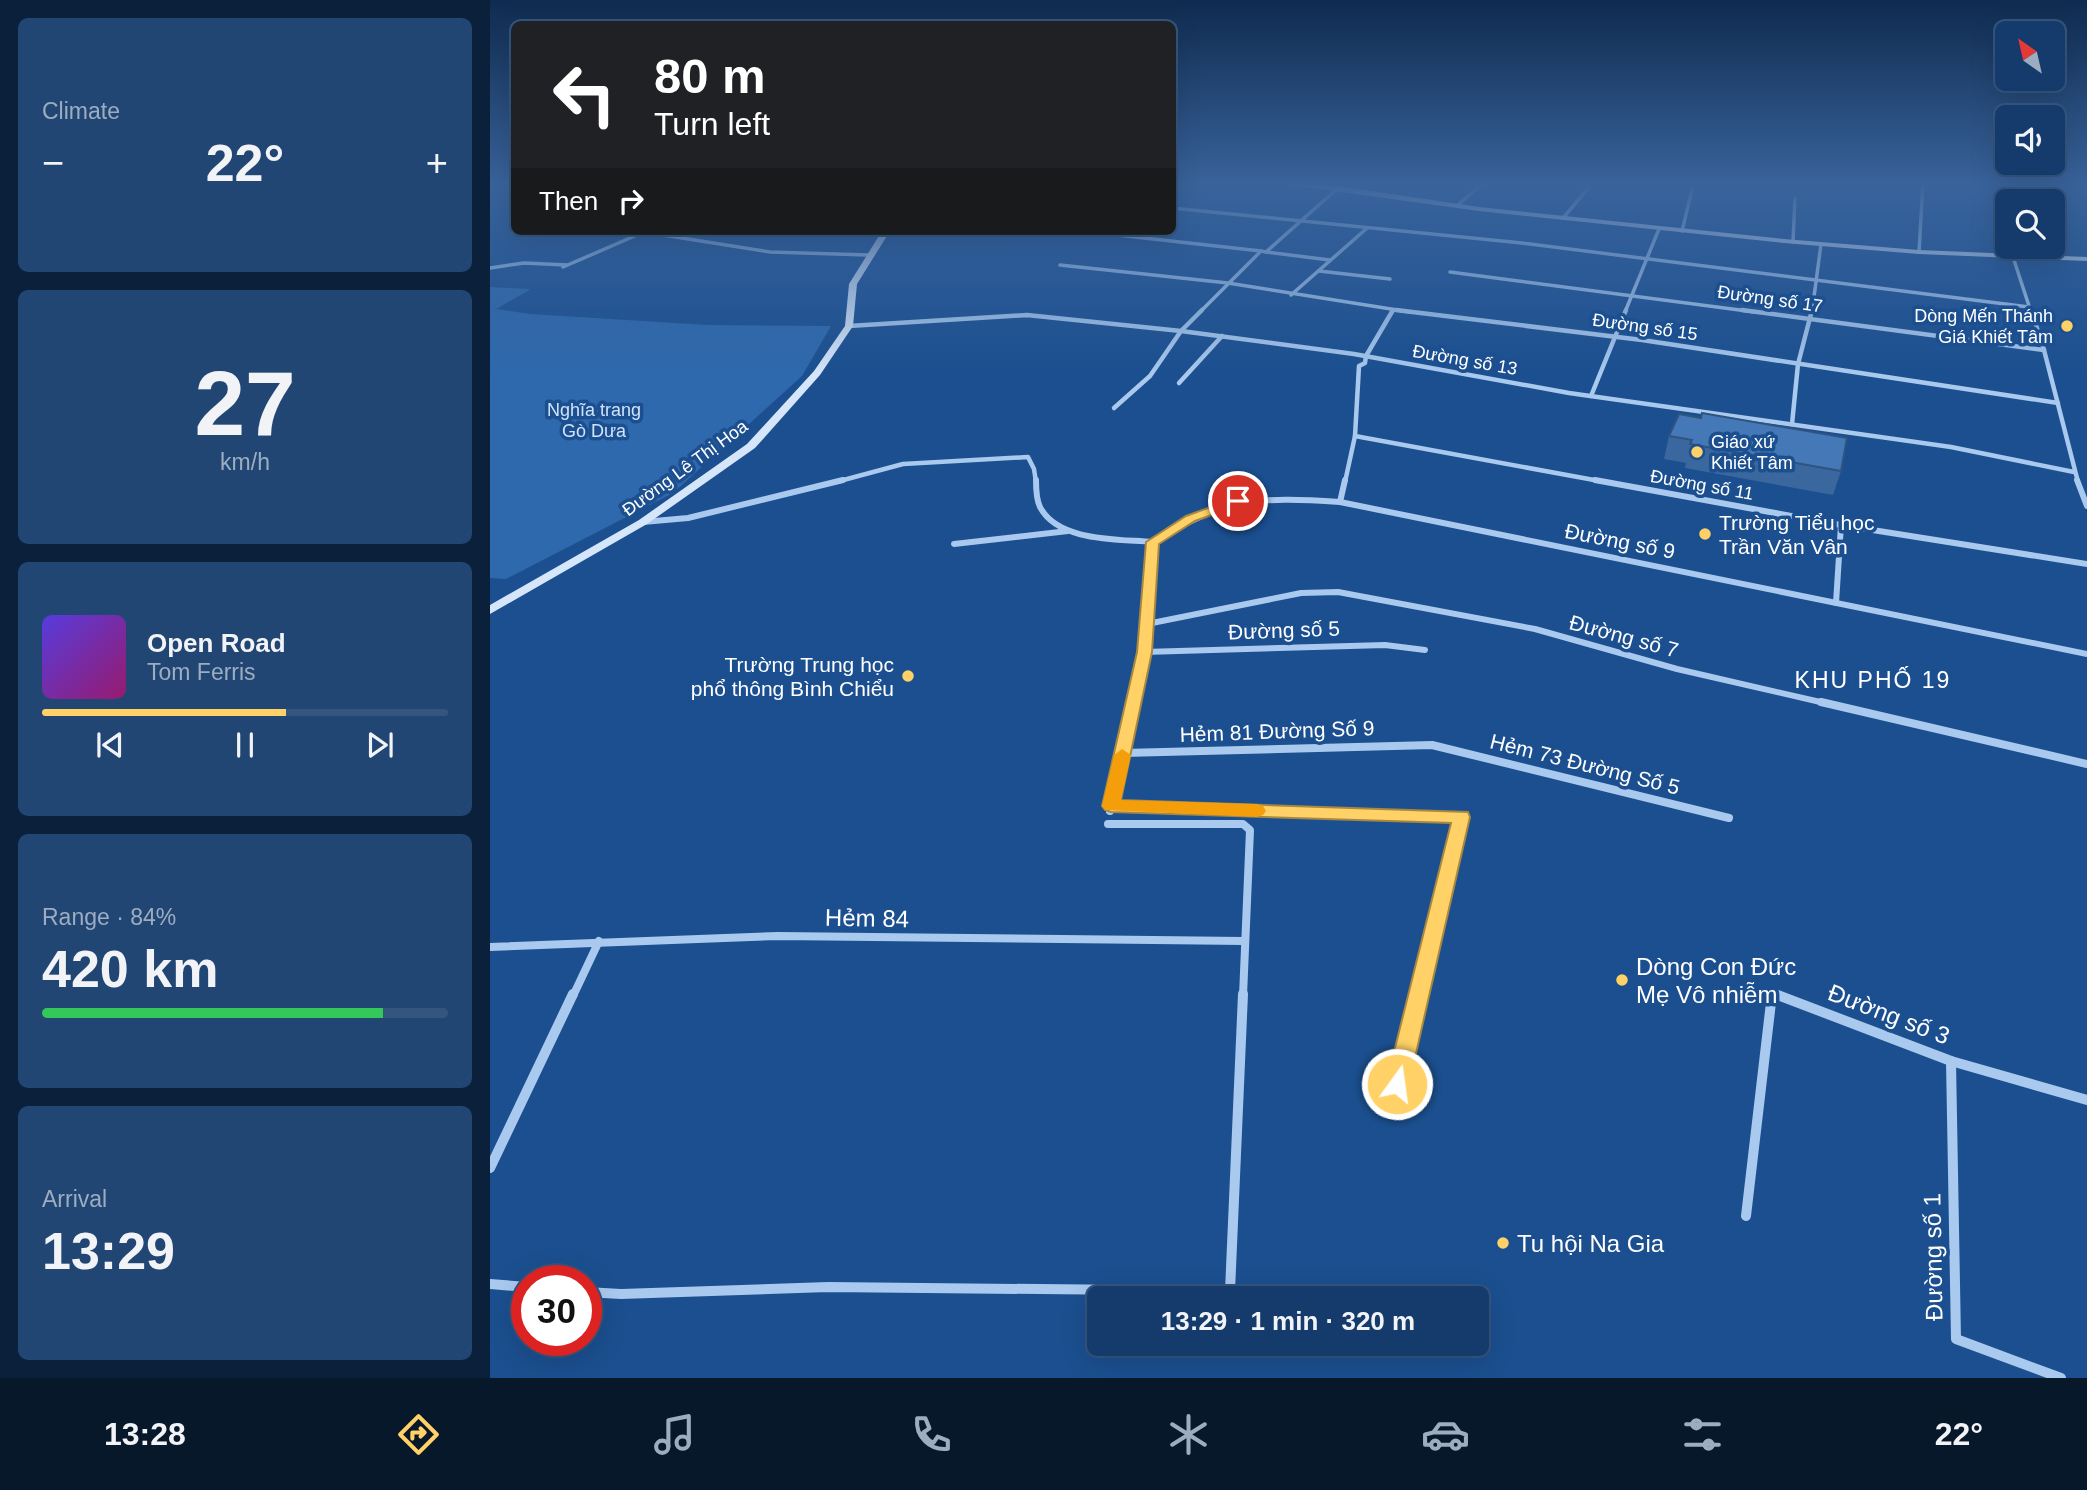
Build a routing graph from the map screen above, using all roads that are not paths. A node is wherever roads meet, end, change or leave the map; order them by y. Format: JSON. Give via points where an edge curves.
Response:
{"nodes":[{"id":1,"x":611,"y":246,"type":"edge"},
{"id":2,"x":734,"y":246,"type":"edge"},
{"id":3,"x":876,"y":246,"type":"edge"},
{"id":4,"x":1214,"y":246,"type":"edge"},
{"id":5,"x":1270,"y":246,"type":"edge"},
{"id":6,"x":1346,"y":246,"type":"edge"},
{"id":7,"x":1548,"y":246,"type":"edge"},
{"id":8,"x":1652,"y":246,"type":"edge"},
{"id":9,"x":1821,"y":246,"type":"edge"},
{"id":10,"x":1849,"y":246,"type":"edge"},
{"id":11,"x":1919,"y":246,"type":"edge"},
{"id":12,"x":1263,"y":252,"type":"junction"},
{"id":13,"x":1919,"y":252,"type":"junction"},
{"id":14,"x":869,"y":255,"type":"junction"},
{"id":15,"x":1995,"y":256,"type":"edge"},
{"id":16,"x":2065,"y":258,"type":"edge"},
{"id":17,"x":1647,"y":259,"type":"junction"},
{"id":18,"x":2014,"y":259,"type":"edge"},
{"id":19,"x":2087,"y":259,"type":"edge"},
{"id":20,"x":1330,"y":260,"type":"junction"},
{"id":21,"x":1060,"y":265,"type":"dead end"},
{"id":22,"x":490,"y":268,"type":"edge"},
{"id":23,"x":1318,"y":271,"type":"junction"},
{"id":24,"x":1450,"y":272,"type":"dead end"},
{"id":25,"x":1390,"y":279,"type":"dead end"},
{"id":26,"x":1816,"y":280,"type":"junction"},
{"id":27,"x":1228,"y":283,"type":"junction"},
{"id":28,"x":1291,"y":295,"type":"junction"},
{"id":29,"x":1632,"y":295,"type":"junction"},
{"id":30,"x":2029,"y":307,"type":"junction"},
{"id":31,"x":1393,"y":310,"type":"junction"},
{"id":32,"x":1811,"y":319,"type":"junction"},
{"id":33,"x":849,"y":326,"type":"junction"},
{"id":34,"x":1181,"y":331,"type":"junction"},
{"id":35,"x":1222,"y":336,"type":"junction"},
{"id":36,"x":1615,"y":337,"type":"junction"},
{"id":37,"x":2044,"y":350,"type":"junction"},
{"id":38,"x":1366,"y":356,"type":"junction"},
{"id":39,"x":1798,"y":364,"type":"junction"},
{"id":40,"x":1179,"y":383,"type":"dead end"},
{"id":41,"x":1591,"y":396,"type":"junction"},
{"id":42,"x":2058,"y":403,"type":"junction"},
{"id":43,"x":1114,"y":408,"type":"dead end"},
{"id":44,"x":1792,"y":424,"type":"junction"},
{"id":45,"x":1355,"y":436,"type":"junction"},
{"id":46,"x":2074,"y":472,"type":"junction"},
{"id":47,"x":2085,"y":492,"type":"edge"},
{"id":48,"x":1340,"y":502,"type":"junction"},
{"id":49,"x":2087,"y":506,"type":"edge"},
{"id":50,"x":643,"y":522,"type":"junction"},
{"id":51,"x":1841,"y":525,"type":"junction"},
{"id":52,"x":1069,"y":531,"type":"junction"},
{"id":53,"x":1152,"y":542,"type":"junction"},
{"id":54,"x":954,"y":544,"type":"dead end"},
{"id":55,"x":2087,"y":564,"type":"edge"},
{"id":56,"x":1836,"y":603,"type":"junction"},
{"id":57,"x":490,"y":610,"type":"edge"},
{"id":58,"x":1147,"y":624,"type":"junction"},
{"id":59,"x":1425,"y":650,"type":"dead end"},
{"id":60,"x":1144,"y":652,"type":"junction"},
{"id":61,"x":2087,"y":654,"type":"edge"},
{"id":62,"x":1432,"y":745,"type":"joint"},
{"id":63,"x":1123,"y":753,"type":"junction"},
{"id":64,"x":2087,"y":764,"type":"edge"},
{"id":65,"x":1729,"y":818,"type":"dead end"},
{"id":66,"x":1108,"y":824,"type":"dead end"},
{"id":67,"x":599,"y":941,"type":"junction"},
{"id":68,"x":1244,"y":941,"type":"junction"},
{"id":69,"x":490,"y":947,"type":"edge"},
{"id":70,"x":1951,"y":1061,"type":"junction"},
{"id":71,"x":1397,"y":1084,"type":"dead end"},
{"id":72,"x":2087,"y":1100,"type":"edge"},
{"id":73,"x":490,"y":1168,"type":"edge"},
{"id":74,"x":1746,"y":1216,"type":"dead end"},
{"id":75,"x":490,"y":1284,"type":"edge"},
{"id":76,"x":511,"y":1286,"type":"edge"},
{"id":77,"x":602,"y":1293,"type":"edge"},
{"id":78,"x":2062,"y":1378,"type":"edge"}],
"edges":[{"from":1,"to":22,"type":"street","via":[[565,266],[524,263]]},
{"from":2,"to":14,"type":"street"},
{"from":3,"to":14,"type":"street","name":"Đường Lê Thị Hoa"},
{"from":4,"to":12,"type":"street"},
{"from":5,"to":12,"type":"street"},
{"from":6,"to":20,"type":"street"},
{"from":7,"to":17,"type":"street"},
{"from":8,"to":17,"type":"street"},
{"from":9,"to":26,"type":"street"},
{"from":10,"to":13,"type":"street"},
{"from":11,"to":13,"type":"street"},
{"from":12,"to":20,"type":"street"},
{"from":12,"to":27,"type":"street"},
{"from":13,"to":15,"type":"street"},
{"from":14,"to":33,"type":"street","name":"Đường Lê Thị Hoa","via":[[853,284]]},
{"from":16,"to":19,"type":"street"},
{"from":17,"to":26,"type":"street"},
{"from":17,"to":29,"type":"street"},
{"from":18,"to":30,"type":"street"},
{"from":20,"to":23,"type":"street"},
{"from":21,"to":27,"type":"street"},
{"from":23,"to":25,"type":"street"},
{"from":23,"to":28,"type":"street"},
{"from":24,"to":29,"type":"street","name":"Đường số 17"},
{"from":26,"to":30,"type":"street"},
{"from":26,"to":32,"type":"street"},
{"from":27,"to":28,"type":"street","name":"Đường số 15"},
{"from":27,"to":34,"type":"street"},
{"from":28,"to":31,"type":"street","name":"Đường số 15"},
{"from":29,"to":32,"type":"street","name":"Đường số 17"},
{"from":29,"to":36,"type":"street"},
{"from":30,"to":37,"type":"street"},
{"from":31,"to":36,"type":"street","name":"Đường số 15"},
{"from":31,"to":38,"type":"street"},
{"from":32,"to":37,"type":"street","name":"Đường số 17"},
{"from":32,"to":39,"type":"street"},
{"from":33,"to":34,"type":"street","name":"Đường số 13","via":[[1027,314]]},
{"from":33,"to":50,"type":"street","name":"Đường Lê Thị Hoa","via":[[817,373],[751,446]]},
{"from":34,"to":35,"type":"street","name":"Đường số 13"},
{"from":34,"to":43,"type":"street","via":[[1150,376]]},
{"from":35,"to":38,"type":"street","name":"Đường số 13"},
{"from":35,"to":40,"type":"street"},
{"from":36,"to":39,"type":"street","name":"Đường số 15"},
{"from":36,"to":41,"type":"street"},
{"from":37,"to":42,"type":"street"},
{"from":38,"to":41,"type":"street","name":"Đường số 13"},
{"from":38,"to":45,"type":"street","via":[[1359,366]]},
{"from":39,"to":42,"type":"street","name":"Đường số 15"},
{"from":39,"to":44,"type":"street"},
{"from":41,"to":44,"type":"street","name":"Đường số 13"},
{"from":42,"to":46,"type":"street"},
{"from":44,"to":46,"type":"street","name":"Đường số 13","via":[[1951,447]]},
{"from":45,"to":48,"type":"street"},
{"from":45,"to":51,"type":"street","name":"Đường số 11"},
{"from":46,"to":47,"type":"street"},
{"from":47,"to":49,"type":"street"},
{"from":48,"to":53,"type":"street","name":"Đường số 9","via":[[1288,497],[1238,501],[1190,518]]},
{"from":48,"to":56,"type":"street","name":"Đường số 9"},
{"from":50,"to":52,"type":"street","via":[[688,518],[903,464],[1028,457],[1034,464],[1041,508]]},
{"from":50,"to":57,"type":"street","name":"Đường Lê Thị Hoa"},
{"from":51,"to":55,"type":"street","name":"Đường số 11"},
{"from":51,"to":56,"type":"street"},
{"from":52,"to":53,"type":"street"},
{"from":52,"to":54,"type":"street"},
{"from":53,"to":58,"type":"street"},
{"from":56,"to":61,"type":"street","name":"Đường số 9"},
{"from":58,"to":60,"type":"street"},
{"from":58,"to":64,"type":"street","name":"Đường số 7","via":[[1301,593],[1375,598],[1535,629],[1677,668]]},
{"from":59,"to":60,"type":"street","name":"Đường số 5","via":[[1385,645]]},
{"from":60,"to":63,"type":"street"},
{"from":62,"to":63,"type":"street","name":"Hẻm 81 Đường Số 9"},
{"from":62,"to":65,"type":"street","name":"Hẻm 73 Đường Số 5"},
{"from":63,"to":71,"type":"street","via":[[1111,808],[1461,817]]},
{"from":66,"to":68,"type":"street","via":[[1247,826]]},
{"from":67,"to":68,"type":"street","name":"Hẻm 84","via":[[777,936]]},
{"from":67,"to":69,"type":"street","name":"Hẻm 84"},
{"from":67,"to":73,"type":"street"},
{"from":68,"to":77,"type":"street","via":[[1230,1290],[828,1287]]},
{"from":70,"to":72,"type":"street","name":"Đường số 3"},
{"from":70,"to":74,"type":"street","name":"Đường số 3","via":[[1772,993]]},
{"from":70,"to":78,"type":"street","name":"Đường số 1","via":[[1955,1339]]},
{"from":75,"to":76,"type":"street"}]}
